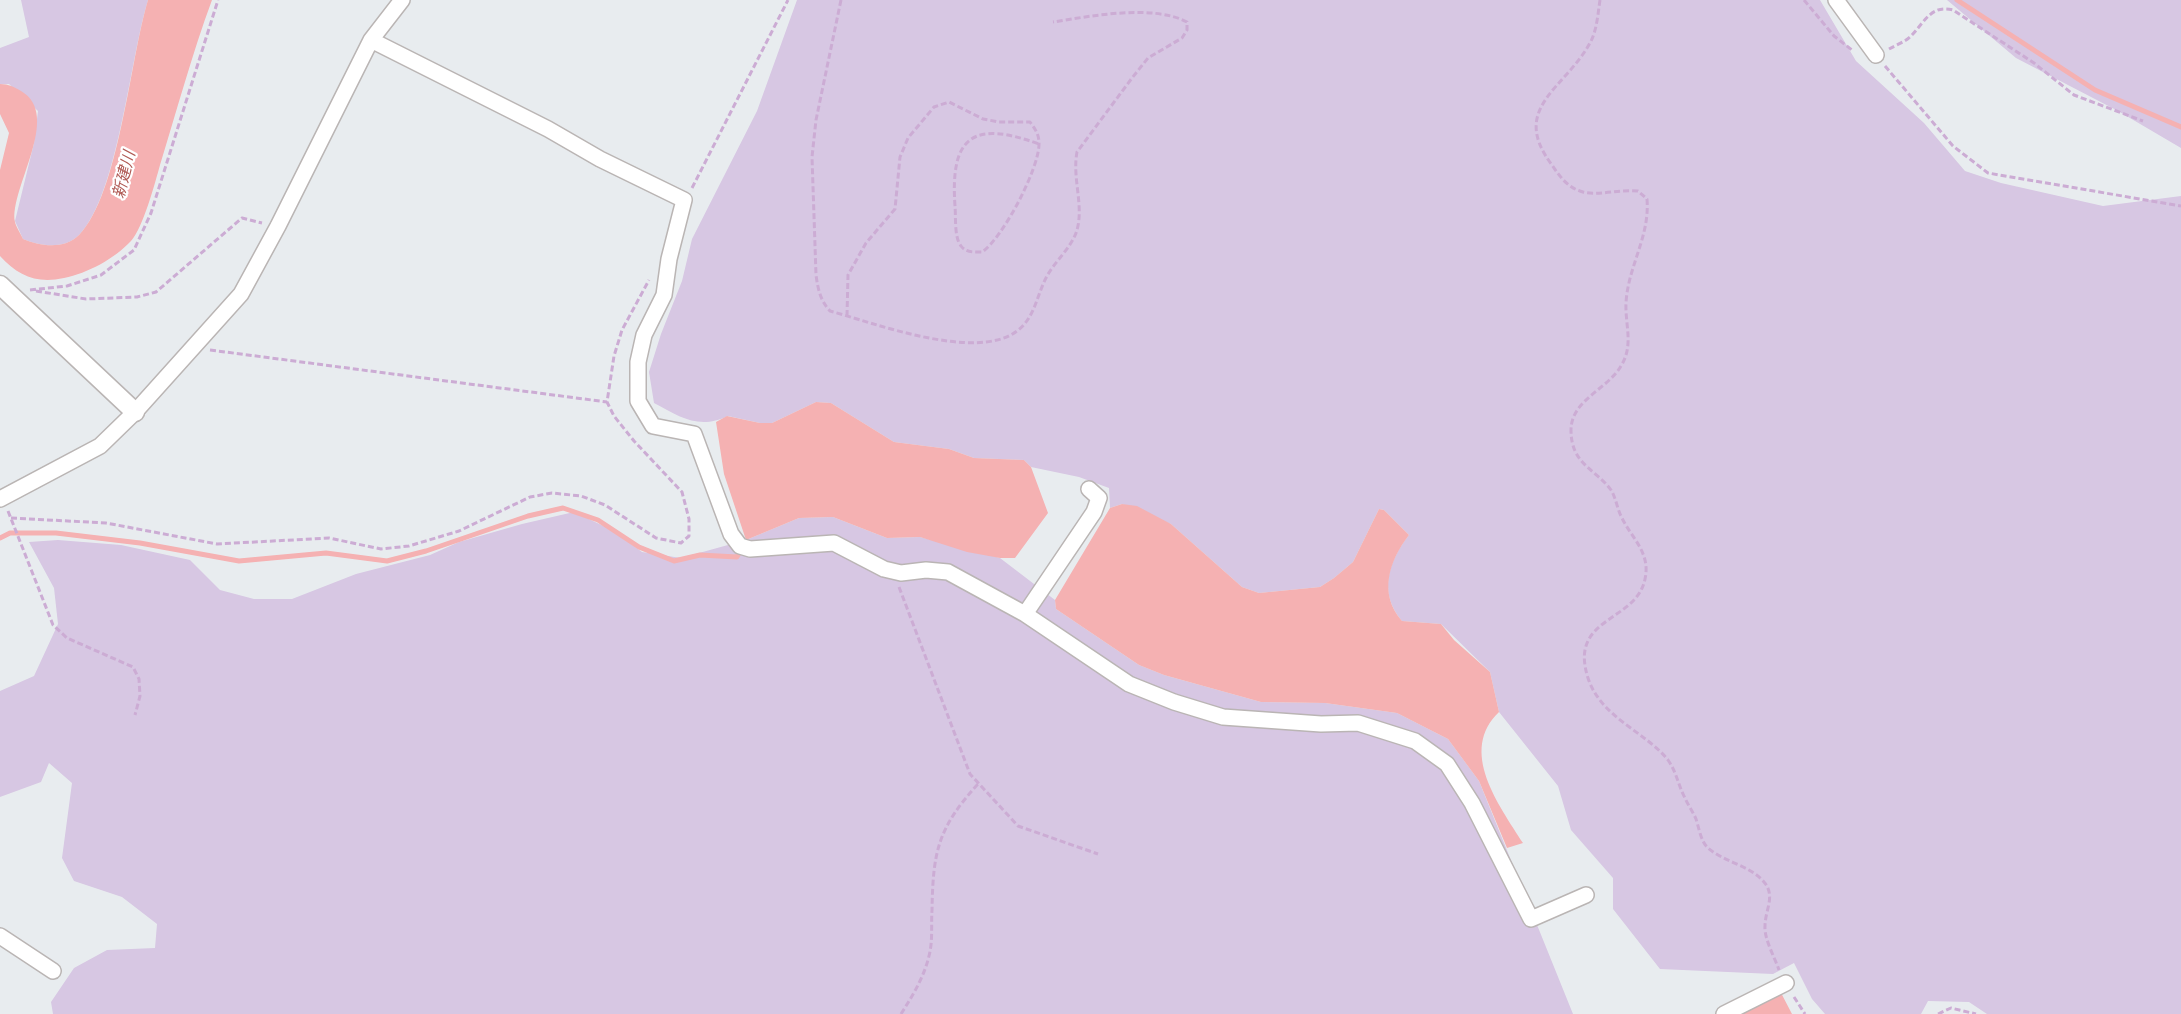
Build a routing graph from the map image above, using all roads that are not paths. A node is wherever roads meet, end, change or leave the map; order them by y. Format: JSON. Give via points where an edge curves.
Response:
{"nodes":[{"id":1,"x":402,"y":0,"type":"edge"},
{"id":2,"x":1836,"y":0,"type":"edge"},
{"id":3,"x":371,"y":40,"type":"junction"},
{"id":4,"x":1876,"y":55,"type":"road end"},
{"id":5,"x":0,"y":285,"type":"edge"},
{"id":6,"x":135,"y":412,"type":"junction"},
{"id":7,"x":1089,"y":489,"type":"dead end"},
{"id":8,"x":2,"y":498,"type":"edge"},
{"id":9,"x":1025,"y":614,"type":"junction"},
{"id":10,"x":1586,"y":895,"type":"dead end"},
{"id":11,"x":0,"y":936,"type":"edge"},
{"id":12,"x":53,"y":971,"type":"dead end"},
{"id":13,"x":1786,"y":983,"type":"road end"},
{"id":14,"x":1724,"y":1014,"type":"edge"}],
"edges":[{"from":1,"to":3,"type":"street"},
{"from":2,"to":4,"type":"street"},
{"from":3,"to":6,"type":"street","via":[[241,294]]},
{"from":3,"to":9,"type":"street","via":[[684,200],[664,295],[642,344],[638,401],[653,426],[694,434],[731,534],[740,546],[750,549],[834,543],[893,571],[948,572]]},
{"from":5,"to":6,"type":"street","via":[[22,294]]},
{"from":6,"to":8,"type":"street","via":[[100,446]]},
{"from":7,"to":9,"type":"street","via":[[1099,498],[1094,512]]},
{"from":9,"to":10,"type":"street","via":[[1129,684],[1174,702],[1223,717],[1358,723],[1415,741],[1447,764],[1472,803],[1531,919]]},
{"from":11,"to":12,"type":"street"},
{"from":13,"to":14,"type":"street"}]}
